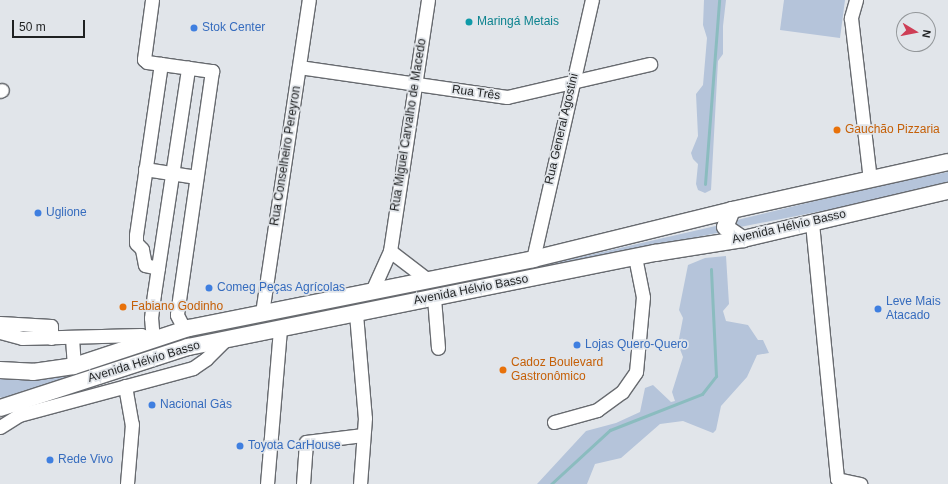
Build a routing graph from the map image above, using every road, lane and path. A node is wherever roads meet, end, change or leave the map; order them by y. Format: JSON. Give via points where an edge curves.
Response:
{"nodes":[{"id":1,"x":152,"y":0,"type":"edge"},
{"id":2,"x":309,"y":0,"type":"edge"},
{"id":3,"x":428,"y":0,"type":"edge"},
{"id":4,"x":592,"y":0,"type":"edge"},
{"id":5,"x":856,"y":0,"type":"edge"},
{"id":6,"x":161,"y":64,"type":"junction"},
{"id":7,"x":650,"y":64,"type":"dead end"},
{"id":8,"x":299,"y":67,"type":"junction"},
{"id":9,"x":188,"y":68,"type":"junction"},
{"id":10,"x":573,"y":82,"type":"junction"},
{"id":11,"x":415,"y":84,"type":"junction"},
{"id":12,"x":948,"y":162,"type":"edge"},
{"id":13,"x":145,"y":169,"type":"junction"},
{"id":14,"x":172,"y":173,"type":"junction"},
{"id":15,"x":196,"y":177,"type":"junction"},
{"id":16,"x":870,"y":179,"type":"junction"},
{"id":17,"x":948,"y":191,"type":"edge"},
{"id":18,"x":732,"y":210,"type":"junction"},
{"id":19,"x":812,"y":223,"type":"junction"},
{"id":20,"x":743,"y":239,"type":"junction"},
{"id":21,"x":390,"y":251,"type":"junction"},
{"id":22,"x":635,"y":257,"type":"junction"},
{"id":23,"x":533,"y":259,"type":"junction"},
{"id":24,"x":158,"y":268,"type":"junction"},
{"id":25,"x":428,"y":280,"type":"junction"},
{"id":26,"x":372,"y":291,"type":"junction"},
{"id":27,"x":434,"y":298,"type":"junction"},
{"id":28,"x":262,"y":313,"type":"junction"},
{"id":29,"x":356,"y":314,"type":"junction"},
{"id":30,"x":0,"y":323,"type":"edge"},
{"id":31,"x":190,"y":328,"type":"junction"},
{"id":32,"x":280,"y":329,"type":"junction"},
{"id":33,"x":0,"y":332,"type":"edge"},
{"id":34,"x":51,"y":338,"type":"junction"},
{"id":35,"x":72,"y":338,"type":"junction"},
{"id":36,"x":153,"y":340,"type":"junction"},
{"id":37,"x":225,"y":340,"type":"junction"},
{"id":38,"x":188,"y":347,"type":"junction"},
{"id":39,"x":438,"y":348,"type":"dead end"},
{"id":40,"x":74,"y":366,"type":"junction"},
{"id":41,"x":192,"y":368,"type":"junction"},
{"id":42,"x":0,"y":370,"type":"edge"},
{"id":43,"x":125,"y":386,"type":"junction"},
{"id":44,"x":1,"y":407,"type":"edge"},
{"id":45,"x":554,"y":422,"type":"dead end"},
{"id":46,"x":0,"y":427,"type":"edge"},
{"id":47,"x":363,"y":435,"type":"junction"},
{"id":48,"x":126,"y":484,"type":"edge"},
{"id":49,"x":267,"y":484,"type":"edge"},
{"id":50,"x":303,"y":484,"type":"edge"},
{"id":51,"x":360,"y":484,"type":"edge"},
{"id":52,"x":860,"y":484,"type":"edge"}],
"edges":[{"from":1,"to":6,"type":"street","via":[[144,59]]},
{"from":2,"to":8,"type":"street","name":"Rua Conselheiro Pereyron"},
{"from":3,"to":11,"type":"street","name":"Rua Miguel Carvalho de Macedo"},
{"from":4,"to":10,"type":"street","name":"Rua General Agostini"},
{"from":5,"to":16,"type":"street","via":[[851,18]]},
{"from":6,"to":9,"type":"street"},
{"from":6,"to":13,"type":"street"},
{"from":7,"to":10,"type":"street","name":"Rua Três"},
{"from":8,"to":11,"type":"street","name":"Rua Três"},
{"from":8,"to":28,"type":"street","name":"Rua Conselheiro Pereyron"},
{"from":9,"to":14,"type":"street"},
{"from":9,"to":15,"type":"street","via":[[212,71]]},
{"from":10,"to":11,"type":"street","name":"Rua Três","via":[[507,97]]},
{"from":10,"to":23,"type":"street","name":"Rua General Agostini"},
{"from":11,"to":21,"type":"street","name":"Rua Miguel Carvalho de Macedo"},
{"from":12,"to":16,"type":"main road","name":"Avenida Hélvio Basso"},
{"from":13,"to":14,"type":"street"},
{"from":13,"to":24,"type":"street","via":[[136,243],[142,249],[145,265]]},
{"from":14,"to":15,"type":"street"},
{"from":14,"to":24,"type":"street"},
{"from":15,"to":31,"type":"street","via":[[177,315],[182,325]]},
{"from":16,"to":18,"type":"main road","name":"Avenida Hélvio Basso"},
{"from":17,"to":19,"type":"main road","name":"Avenida Hélvio Basso"},
{"from":18,"to":20,"type":"main road","via":[[726,227]]},
{"from":18,"to":23,"type":"main road","name":"Avenida Hélvio Basso"},
{"from":19,"to":20,"type":"main road","name":"Avenida Hélvio Basso"},
{"from":19,"to":52,"type":"street","via":[[837,479]]},
{"from":20,"to":22,"type":"main road","name":"Avenida Hélvio Basso"},
{"from":21,"to":25,"type":"street"},
{"from":21,"to":26,"type":"street","name":"Rua Miguel Carvalho de Macedo"},
{"from":22,"to":27,"type":"main road","name":"Avenida Hélvio Basso"},
{"from":22,"to":45,"type":"street","via":[[643,297],[636,372],[622,392],[597,410]]},
{"from":23,"to":25,"type":"main road","name":"Avenida Hélvio Basso"},
{"from":24,"to":36,"type":"street","via":[[151,318]]},
{"from":25,"to":26,"type":"main road","name":"Avenida Hélvio Basso"},
{"from":26,"to":28,"type":"main road","name":"Avenida Hélvio Basso"},
{"from":27,"to":29,"type":"main road","name":"Avenida Hélvio Basso"},
{"from":27,"to":39,"type":"street"},
{"from":28,"to":31,"type":"main road","name":"Avenida Hélvio Basso"},
{"from":29,"to":32,"type":"main road","name":"Avenida Hélvio Basso"},
{"from":29,"to":47,"type":"street","via":[[365,418]]},
{"from":30,"to":34,"type":"street","via":[[51,326]]},
{"from":31,"to":36,"type":"main road","name":"Avenida Hélvio Basso"},
{"from":32,"to":37,"type":"main road","name":"Avenida Hélvio Basso"},
{"from":32,"to":49,"type":"street"},
{"from":33,"to":34,"type":"street","via":[[22,338]]},
{"from":34,"to":35,"type":"street"},
{"from":35,"to":36,"type":"street","via":[[141,335]]},
{"from":35,"to":40,"type":"street"},
{"from":36,"to":40,"type":"main road","name":"Avenida Hélvio Basso"},
{"from":37,"to":38,"type":"main road","name":"Avenida Hélvio Basso"},
{"from":37,"to":41,"type":"street","via":[[206,360]]},
{"from":38,"to":41,"type":"street","via":[[193,356]]},
{"from":38,"to":44,"type":"main road","name":"Avenida Hélvio Basso"},
{"from":40,"to":42,"type":"main road","name":"Avenida Hélvio Basso","via":[[33,372]]},
{"from":41,"to":43,"type":"street"},
{"from":43,"to":46,"type":"street","via":[[20,415]]},
{"from":43,"to":48,"type":"street","via":[[132,424]]},
{"from":47,"to":50,"type":"street","via":[[306,442]]},
{"from":47,"to":51,"type":"street"}]}
